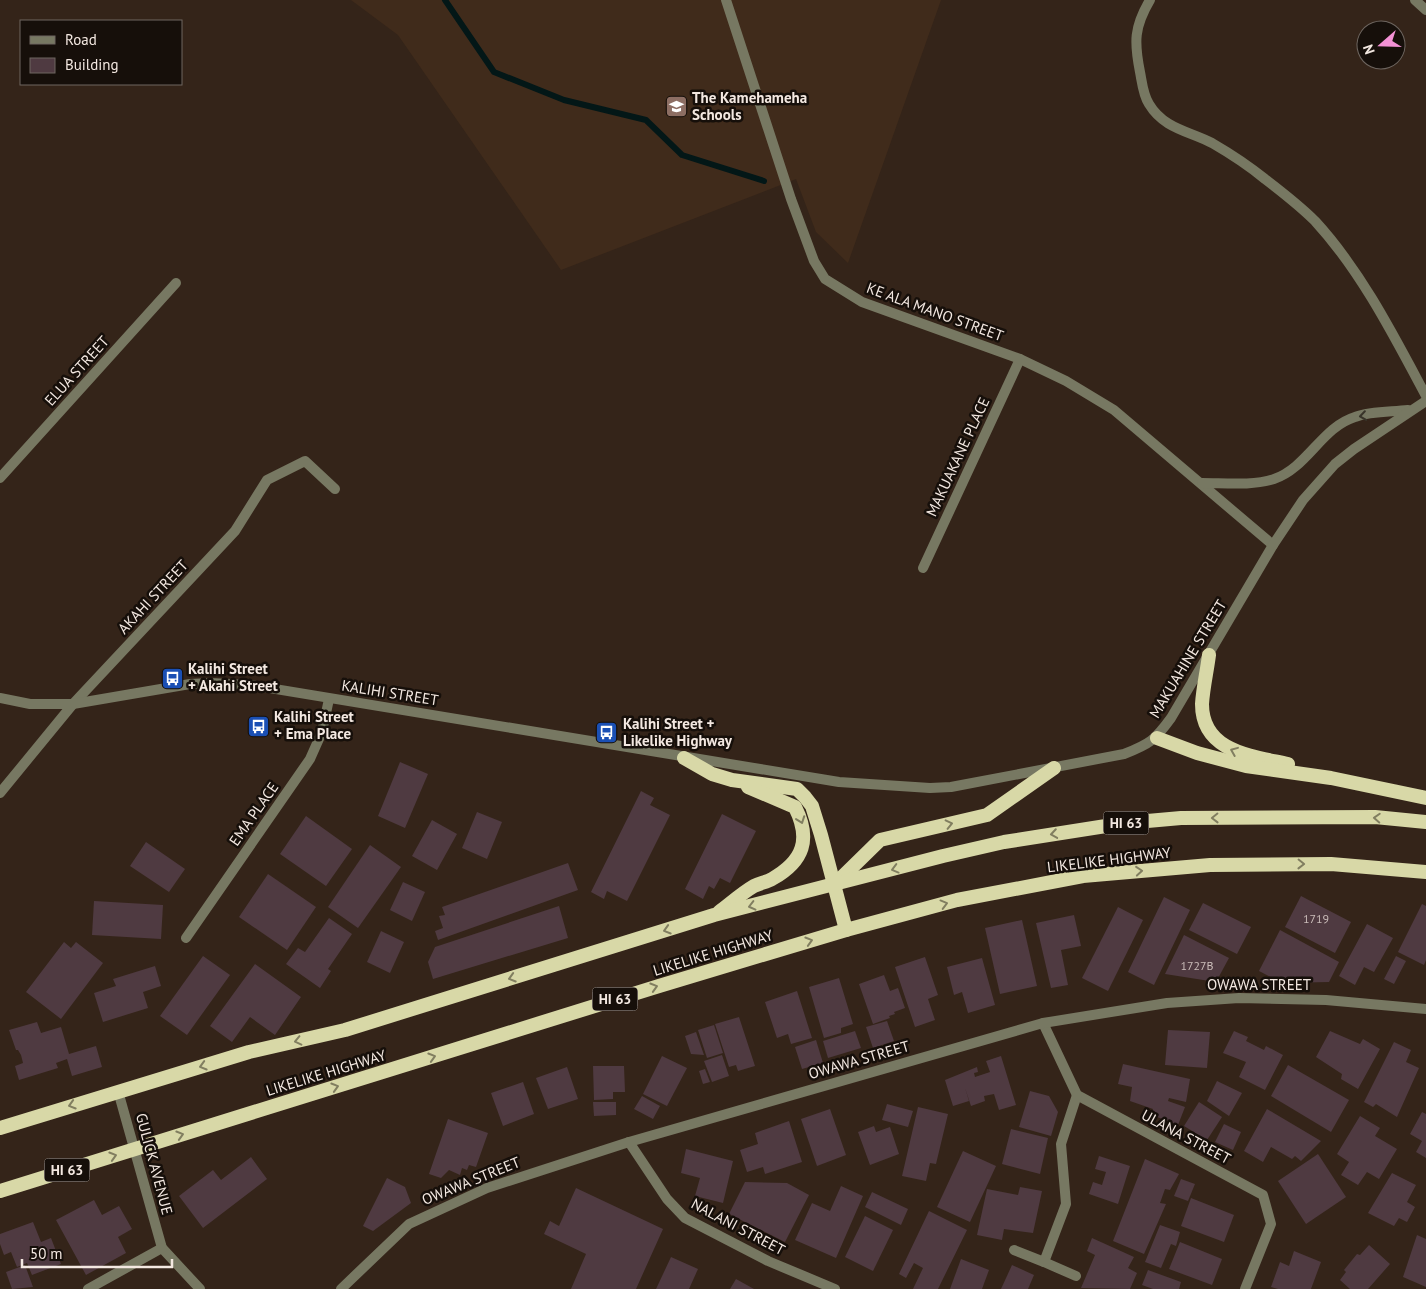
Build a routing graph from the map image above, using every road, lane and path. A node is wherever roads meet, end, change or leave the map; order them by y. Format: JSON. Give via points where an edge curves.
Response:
{"nodes":[{"id":1,"x":726,"y":0,"type":"edge"},
{"id":2,"x":1150,"y":0,"type":"edge"},
{"id":3,"x":1415,"y":0,"type":"edge"},
{"id":4,"x":1426,"y":10,"type":"edge"},
{"id":5,"x":176,"y":284,"type":"dead end"},
{"id":6,"x":1020,"y":359,"type":"junction"},
{"id":7,"x":1426,"y":396,"type":"edge"},
{"id":8,"x":1426,"y":401,"type":"edge"},
{"id":9,"x":1412,"y":410,"type":"junction"},
{"id":10,"x":0,"y":478,"type":"edge"},
{"id":11,"x":1202,"y":483,"type":"junction"},
{"id":12,"x":335,"y":490,"type":"dead end"},
{"id":13,"x":1273,"y":545,"type":"junction"},
{"id":14,"x":923,"y":568,"type":"dead end"},
{"id":15,"x":1209,"y":655,"type":"junction"},
{"id":16,"x":0,"y":698,"type":"edge"},
{"id":17,"x":329,"y":699,"type":"junction"},
{"id":18,"x":73,"y":704,"type":"junction"},
{"id":19,"x":1157,"y":738,"type":"junction"},
{"id":20,"x":684,"y":758,"type":"junction"},
{"id":21,"x":1054,"y":768,"type":"junction"},
{"id":22,"x":774,"y":772,"type":"joint"},
{"id":23,"x":1331,"y":778,"type":"junction"},
{"id":24,"x":732,"y":780,"type":"junction"},
{"id":25,"x":0,"y":794,"type":"edge"},
{"id":26,"x":1426,"y":798,"type":"edge"},
{"id":27,"x":1426,"y":822,"type":"edge"},
{"id":28,"x":1426,"y":872,"type":"edge"},
{"id":29,"x":833,"y":886,"type":"junction"},
{"id":30,"x":714,"y":916,"type":"junction"},
{"id":31,"x":846,"y":930,"type":"junction"},
{"id":32,"x":186,"y":938,"type":"dead end"},
{"id":33,"x":1426,"y":1009,"type":"edge"},
{"id":34,"x":1043,"y":1023,"type":"junction"},
{"id":35,"x":118,"y":1091,"type":"junction"},
{"id":36,"x":1078,"y":1095,"type":"junction"},
{"id":37,"x":0,"y":1128,"type":"edge"},
{"id":38,"x":630,"y":1142,"type":"junction"},
{"id":39,"x":134,"y":1150,"type":"junction"},
{"id":40,"x":0,"y":1191,"type":"edge"},
{"id":41,"x":162,"y":1248,"type":"junction"},
{"id":42,"x":1014,"y":1250,"type":"dead end"},
{"id":43,"x":1044,"y":1262,"type":"junction"},
{"id":44,"x":1076,"y":1276,"type":"dead end"},
{"id":45,"x":88,"y":1289,"type":"edge"},
{"id":46,"x":200,"y":1289,"type":"edge"},
{"id":47,"x":341,"y":1289,"type":"edge"},
{"id":48,"x":835,"y":1289,"type":"edge"},
{"id":49,"x":1246,"y":1289,"type":"edge"}],
"edges":[{"from":1,"to":6,"type":"street","name":"KE ALA MANO STREET","via":[[791,199],[814,261],[826,279],[862,302]]},
{"from":2,"to":7,"type":"street","via":[[1136,32],[1135,48],[1148,104],[1169,126],[1227,152],[1313,220],[1339,249],[1364,286]]},
{"from":3,"to":4,"type":"street"},
{"from":5,"to":10,"type":"street","name":"ELUA STREET"},
{"from":6,"to":11,"type":"street","name":"KE ALA MANO STREET","via":[[1066,381],[1114,410]]},
{"from":6,"to":14,"type":"street","name":"MAKUAKANE PLACE"},
{"from":8,"to":9,"type":"street","name":"MAKUAHINE STREET"},
{"from":9,"to":11,"type":"street","one_way":true,"via":[[1355,416],[1293,468],[1276,478],[1257,483]]},
{"from":9,"to":13,"type":"street","name":"MAKUAHINE STREET","via":[[1376,432],[1335,464],[1303,500]]},
{"from":11,"to":13,"type":"street","name":"KE ALA MANO STREET"},
{"from":12,"to":18,"type":"street","name":"AKAHI STREET","via":[[305,460],[267,480],[235,532]]},
{"from":13,"to":15,"type":"street","name":"MAKUAHINE STREET"},
{"from":15,"to":19,"type":"street","name":"MAKUAHINE STREET"},
{"from":23,"to":15,"type":"highway","one_way":true,"via":[[1309,769],[1236,752],[1217,741],[1206,724],[1202,706]]},
{"from":16,"to":18,"type":"street","name":"KALIHI STREET","via":[[30,704]]},
{"from":17,"to":18,"type":"street","name":"KALIHI STREET","via":[[251,685],[210,682]]},
{"from":17,"to":20,"type":"street","name":"KALIHI STREET"},
{"from":17,"to":32,"type":"street","name":"EMA PLACE","via":[[322,732],[310,759]]},
{"from":18,"to":25,"type":"street","name":"AKAHI STREET"},
{"from":19,"to":21,"type":"street","name":"MAKUAHINE STREET","via":[[1124,754]]},
{"from":19,"to":23,"type":"highway","via":[[1246,766]]},
{"from":20,"to":22,"type":"street","name":"KALIHI STREET"},
{"from":20,"to":24,"type":"highway","via":[[712,774]]},
{"from":21,"to":22,"type":"street","name":"MAKUAHINE STREET","via":[[971,784],[930,788],[840,782]]},
{"from":29,"to":21,"type":"highway","one_way":true,"via":[[880,840],[987,815]]},
{"from":23,"to":26,"type":"highway"},
{"from":24,"to":29,"type":"highway","via":[[797,789],[805,797],[812,806],[822,835]]},
{"from":24,"to":30,"type":"highway","one_way":true,"via":[[796,807],[805,834],[799,854],[784,872],[756,885]]},
{"from":27,"to":29,"type":"highway","number":"HI 63","one_way":true,"via":[[1376,818],[1246,817],[1125,823],[1004,842]]},
{"from":31,"to":28,"type":"highway","name":"LIKELIKE HIGHWAY","number":"HI 63","one_way":true,"via":[[957,900],[1083,876],[1260,864],[1331,864]]},
{"from":29,"to":30,"type":"highway","number":"HI 63","one_way":true},
{"from":29,"to":31,"type":"highway"},
{"from":30,"to":35,"type":"highway","number":"HI 63","one_way":true,"via":[[345,1030],[249,1052]]},
{"from":39,"to":31,"type":"highway","name":"LIKELIKE HIGHWAY","number":"HI 63","one_way":true},
{"from":33,"to":34,"type":"street","name":"OWAWA STREET","via":[[1326,1000],[1239,998],[1167,1003]]},
{"from":34,"to":36,"type":"street"},
{"from":34,"to":38,"type":"street","name":"OWAWA STREET"},
{"from":35,"to":37,"type":"highway","number":"HI 63","one_way":true},
{"from":35,"to":39,"type":"street","name":"GULICK AVENUE"},
{"from":36,"to":43,"type":"street","via":[[1061,1144],[1066,1204]]},
{"from":36,"to":49,"type":"street","name":"ULANA STREET","via":[[1263,1195],[1270,1224]]},
{"from":38,"to":47,"type":"street","name":"OWAWA STREET","via":[[487,1188],[427,1214],[409,1224]]},
{"from":38,"to":48,"type":"street","name":"NALANI STREET","via":[[667,1199],[685,1218],[768,1261]]},
{"from":40,"to":39,"type":"highway","name":"LIKELIKE HIGHWAY","number":"HI 63","one_way":true},
{"from":39,"to":41,"type":"street","name":"GULICK AVENUE"},
{"from":41,"to":45,"type":"street"},
{"from":41,"to":46,"type":"street","name":"GULICK AVENUE"},
{"from":42,"to":43,"type":"street"},
{"from":43,"to":44,"type":"street"}]}
